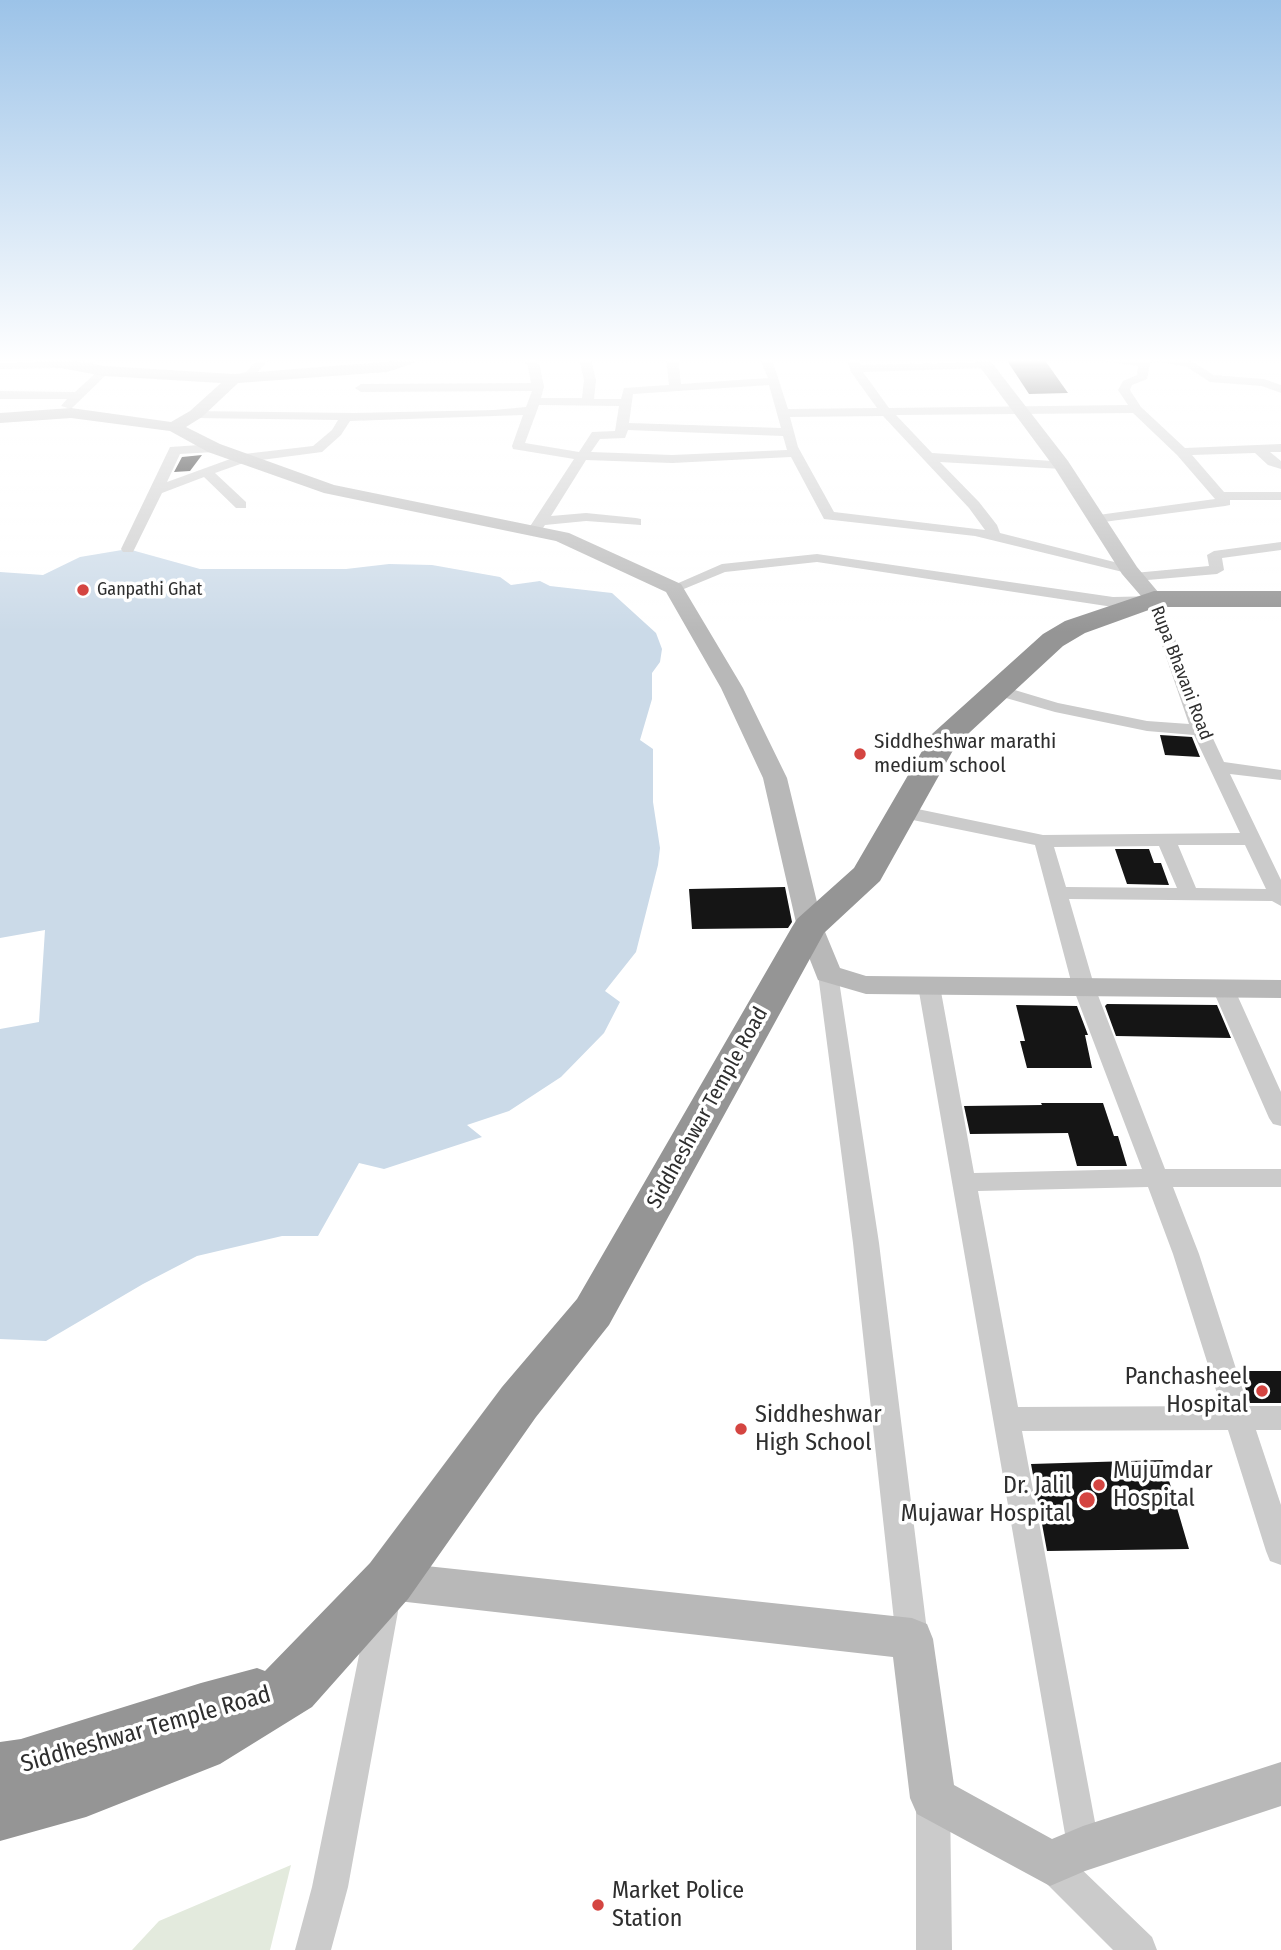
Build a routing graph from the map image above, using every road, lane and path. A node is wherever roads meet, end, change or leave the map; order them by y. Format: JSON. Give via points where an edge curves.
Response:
{"nodes":[{"id":1,"x":175,"y":450,"type":"edge"},
{"id":2,"x":220,"y":450,"type":"edge"},
{"id":3,"x":309,"y":450,"type":"edge"},
{"id":4,"x":544,"y":450,"type":"edge"},
{"id":5,"x":586,"y":450,"type":"edge"},
{"id":6,"x":795,"y":450,"type":"edge"},
{"id":7,"x":922,"y":450,"type":"edge"},
{"id":8,"x":1050,"y":450,"type":"edge"},
{"id":9,"x":1233,"y":450,"type":"edge"},
{"id":10,"x":1259,"y":450,"type":"edge"},
{"id":11,"x":1182,"y":452,"type":"joint"},
{"id":12,"x":796,"y":453,"type":"junction"},
{"id":13,"x":582,"y":456,"type":"junction"},
{"id":14,"x":929,"y":457,"type":"junction"},
{"id":15,"x":244,"y":458,"type":"junction"},
{"id":16,"x":1062,"y":465,"type":"junction"},
{"id":17,"x":1281,"y":465,"type":"edge"},
{"id":18,"x":206,"y":472,"type":"junction"},
{"id":19,"x":156,"y":490,"type":"junction"},
{"id":20,"x":1220,"y":496,"type":"junction"},
{"id":21,"x":1281,"y":496,"type":"edge"},
{"id":22,"x":241,"y":505,"type":"dead end"},
{"id":23,"x":1096,"y":519,"type":"junction"},
{"id":24,"x":636,"y":522,"type":"dead end"},
{"id":25,"x":537,"y":526,"type":"junction"},
{"id":26,"x":993,"y":536,"type":"junction"},
{"id":27,"x":1281,"y":546,"type":"edge"},
{"id":28,"x":128,"y":549,"type":"dead end"},
{"id":29,"x":1139,"y":582,"type":"junction"},
{"id":30,"x":674,"y":588,"type":"junction"},
{"id":31,"x":1281,"y":599,"type":"edge"},
{"id":32,"x":998,"y":690,"type":"junction"},
{"id":33,"x":1200,"y":730,"type":"junction"},
{"id":34,"x":1218,"y":767,"type":"junction"},
{"id":35,"x":1281,"y":775,"type":"edge"},
{"id":36,"x":903,"y":812,"type":"junction"},
{"id":37,"x":1252,"y":839,"type":"junction"},
{"id":38,"x":1166,"y":840,"type":"junction"},
{"id":39,"x":1043,"y":841,"type":"junction"},
{"id":40,"x":1272,"y":864,"type":"edge"},
{"id":41,"x":1058,"y":893,"type":"junction"},
{"id":42,"x":1189,"y":894,"type":"junction"},
{"id":43,"x":1280,"y":898,"type":"edge"},
{"id":44,"x":810,"y":927,"type":"junction"},
{"id":45,"x":828,"y":974,"type":"junction"},
{"id":46,"x":1083,"y":985,"type":"junction"},
{"id":47,"x":929,"y":986,"type":"junction"},
{"id":48,"x":1223,"y":988,"type":"junction"},
{"id":49,"x":1281,"y":989,"type":"edge"},
{"id":50,"x":1281,"y":1118,"type":"edge"},
{"id":51,"x":1158,"y":1178,"type":"junction"},
{"id":52,"x":1281,"y":1178,"type":"edge"},
{"id":53,"x":964,"y":1182,"type":"junction"},
{"id":54,"x":1237,"y":1418,"type":"junction"},
{"id":55,"x":1281,"y":1418,"type":"edge"},
{"id":56,"x":1006,"y":1419,"type":"junction"},
{"id":57,"x":1281,"y":1551,"type":"edge"},
{"id":58,"x":389,"y":1581,"type":"junction"},
{"id":59,"x":912,"y":1639,"type":"junction"},
{"id":60,"x":298,"y":1680,"type":"junction"},
{"id":61,"x":0,"y":1772,"type":"edge"},
{"id":62,"x":1281,"y":1784,"type":"edge"},
{"id":63,"x":933,"y":1798,"type":"junction"},
{"id":64,"x":0,"y":1811,"type":"edge"},
{"id":65,"x":1066,"y":1856,"type":"junction"},
{"id":66,"x":313,"y":1950,"type":"edge"},
{"id":67,"x":934,"y":1950,"type":"edge"},
{"id":68,"x":1139,"y":1950,"type":"edge"}],
"edges":[{"from":1,"to":19,"type":"street"},
{"from":2,"to":15,"type":"street"},
{"from":3,"to":15,"type":"street"},
{"from":4,"to":13,"type":"street"},
{"from":5,"to":13,"type":"street"},
{"from":6,"to":12,"type":"street"},
{"from":7,"to":14,"type":"street"},
{"from":8,"to":16,"type":"street","name":"Rupa Bhavani Road"},
{"from":9,"to":11,"type":"street"},
{"from":10,"to":17,"type":"street"},
{"from":11,"to":20,"type":"street"},
{"from":12,"to":13,"type":"street"},
{"from":12,"to":26,"type":"street","via":[[829,516]]},
{"from":13,"to":25,"type":"street"},
{"from":14,"to":16,"type":"street"},
{"from":14,"to":26,"type":"street","via":[[974,505]]},
{"from":15,"to":18,"type":"street"},
{"from":15,"to":25,"type":"street","via":[[330,489]]},
{"from":16,"to":23,"type":"street","name":"Rupa Bhavani Road"},
{"from":18,"to":19,"type":"street"},
{"from":18,"to":22,"type":"street"},
{"from":19,"to":28,"type":"street"},
{"from":20,"to":21,"type":"street"},
{"from":20,"to":23,"type":"street","via":[[1225,502]]},
{"from":23,"to":29,"type":"street","name":"Rupa Bhavani Road"},
{"from":24,"to":25,"type":"street","via":[[586,517]]},
{"from":25,"to":30,"type":"street"},
{"from":26,"to":29,"type":"street","via":[[1053,549]]},
{"from":27,"to":29,"type":"street","via":[[1214,555],[1217,570]]},
{"from":29,"to":30,"type":"street","via":[[1113,602],[817,558],[722,568]]},
{"from":29,"to":31,"type":"highway","name":"Siddheshwar Temple Road"},
{"from":29,"to":32,"type":"highway","name":"Siddheshwar Temple Road","via":[[1053,640]]},
{"from":29,"to":33,"type":"street","name":"Rupa Bhavani Road"},
{"from":30,"to":44,"type":"street","via":[[732,688],[775,778]]},
{"from":32,"to":33,"type":"street","via":[[1147,726]]},
{"from":32,"to":36,"type":"highway","name":"Siddheshwar Temple Road","via":[[943,740]]},
{"from":33,"to":34,"type":"street","name":"Rupa Bhavani Road"},
{"from":34,"to":35,"type":"street"},
{"from":34,"to":37,"type":"street","name":"Rupa Bhavani Road"},
{"from":36,"to":39,"type":"street"},
{"from":36,"to":44,"type":"highway","name":"Siddheshwar Temple Road","via":[[868,874]]},
{"from":37,"to":38,"type":"street"},
{"from":37,"to":40,"type":"street","name":"Rupa Bhavani Road"},
{"from":38,"to":39,"type":"street"},
{"from":38,"to":42,"type":"street"},
{"from":39,"to":41,"type":"street"},
{"from":40,"to":43,"type":"street","name":"Rupa Bhavani Road"},
{"from":41,"to":42,"type":"street"},
{"from":41,"to":46,"type":"street"},
{"from":42,"to":43,"type":"street"},
{"from":44,"to":45,"type":"street"},
{"from":44,"to":58,"type":"highway","name":"Siddheshwar Temple Road","via":[[593,1312],[519,1402]]},
{"from":45,"to":47,"type":"street","via":[[866,985]]},
{"from":45,"to":59,"type":"street","via":[[866,1243]]},
{"from":46,"to":47,"type":"street"},
{"from":46,"to":48,"type":"street"},
{"from":46,"to":51,"type":"street"},
{"from":47,"to":53,"type":"street"},
{"from":48,"to":49,"type":"street"},
{"from":48,"to":50,"type":"street"},
{"from":51,"to":52,"type":"street"},
{"from":51,"to":53,"type":"street"},
{"from":51,"to":54,"type":"street"},
{"from":53,"to":56,"type":"street"},
{"from":54,"to":55,"type":"street"},
{"from":54,"to":56,"type":"street"},
{"from":54,"to":57,"type":"street"},
{"from":56,"to":65,"type":"street"},
{"from":58,"to":59,"type":"street"},
{"from":58,"to":60,"type":"highway","name":"Siddheshwar Temple Road"},
{"from":58,"to":66,"type":"street","via":[[330,1887]]},
{"from":59,"to":63,"type":"street"},
{"from":60,"to":61,"type":"highway","name":"Siddheshwar Temple Road"},
{"from":60,"to":64,"type":"highway","via":[[200,1744],[86,1788]]},
{"from":62,"to":65,"type":"street"},
{"from":63,"to":65,"type":"street"},
{"from":63,"to":67,"type":"street"},
{"from":65,"to":68,"type":"street"}]}
